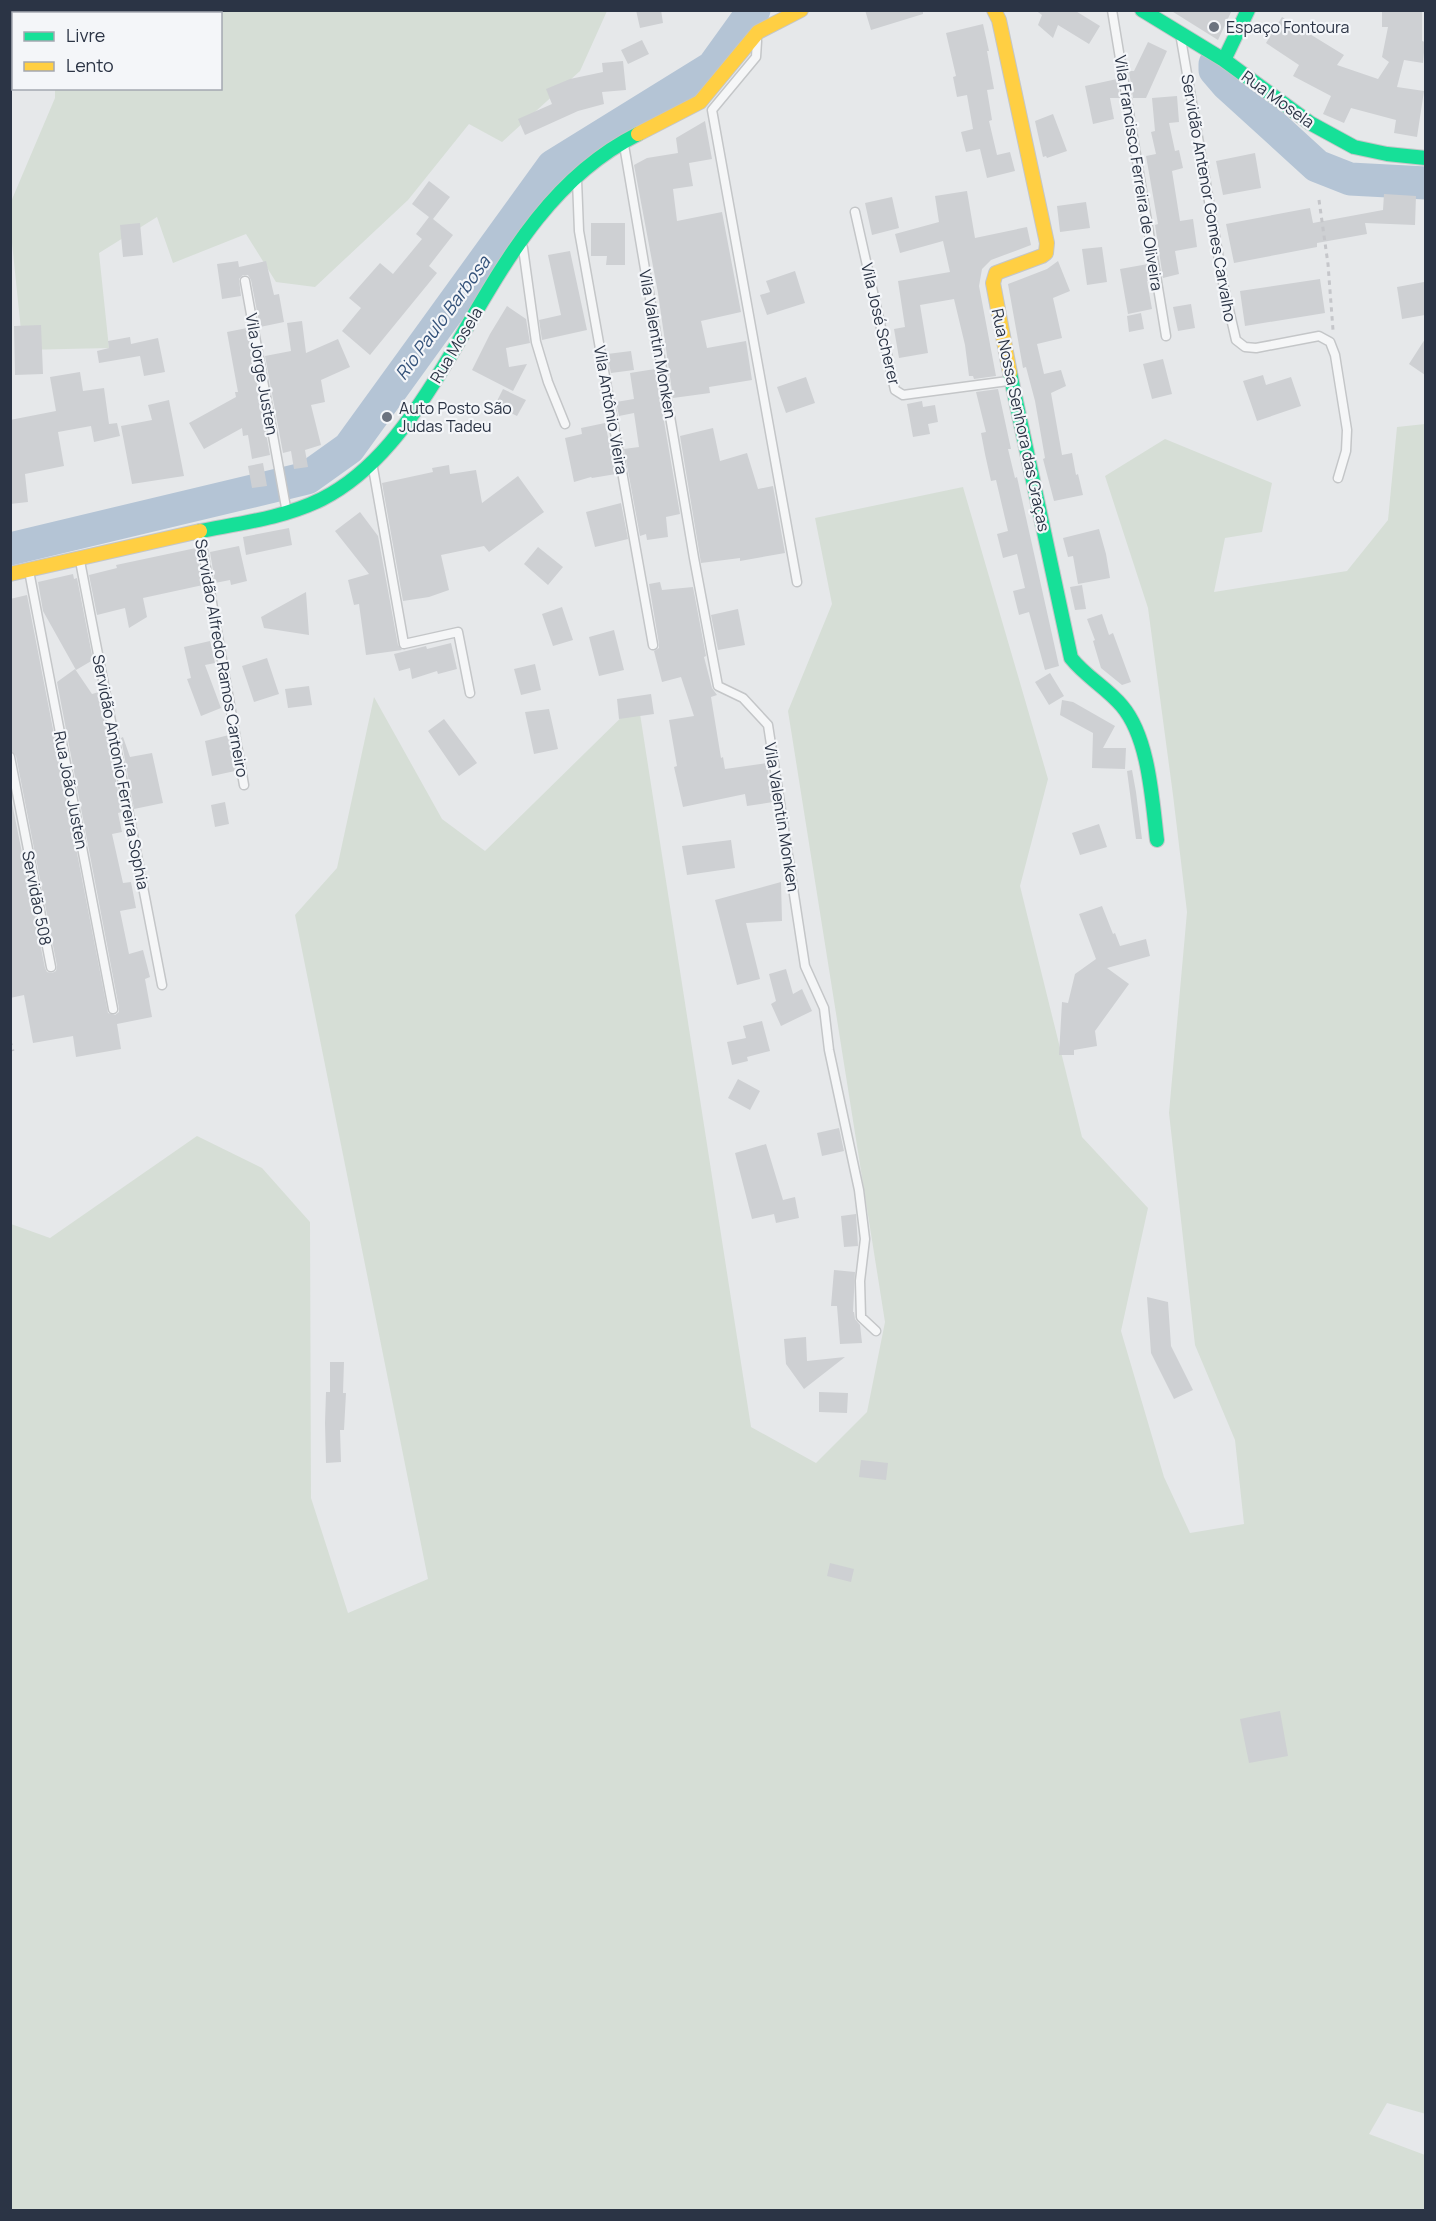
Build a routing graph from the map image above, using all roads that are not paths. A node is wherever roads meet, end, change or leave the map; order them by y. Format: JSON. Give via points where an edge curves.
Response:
{"nodes":[{"id":1,"x":801,"y":10,"type":"edge"},
{"id":2,"x":994,"y":10,"type":"edge"},
{"id":3,"x":1112,"y":10,"type":"edge"},
{"id":4,"x":1248,"y":10,"type":"edge"},
{"id":5,"x":1150,"y":13,"type":"edge"},
{"id":6,"x":758,"y":32,"type":"junction"},
{"id":7,"x":1180,"y":33,"type":"junction"},
{"id":8,"x":1224,"y":60,"type":"junction"},
{"id":9,"x":623,"y":141,"type":"junction"},
{"id":10,"x":1425,"y":158,"type":"edge"},
{"id":11,"x":577,"y":174,"type":"junction"},
{"id":12,"x":855,"y":212,"type":"dead end"},
{"id":13,"x":522,"y":238,"type":"junction"},
{"id":14,"x":245,"y":280,"type":"dead end"},
{"id":15,"x":1166,"y":336,"type":"dead end"},
{"id":16,"x":1011,"y":380,"type":"junction"},
{"id":17,"x":566,"y":424,"type":"dead end"},
{"id":18,"x":372,"y":464,"type":"junction"},
{"id":19,"x":1338,"y":478,"type":"dead end"},
{"id":20,"x":288,"y":514,"type":"junction"},
{"id":21,"x":200,"y":531,"type":"junction"},
{"id":22,"x":80,"y":558,"type":"junction"},
{"id":23,"x":29,"y":570,"type":"junction"},
{"id":24,"x":10,"y":574,"type":"edge"},
{"id":25,"x":797,"y":582,"type":"dead end"},
{"id":26,"x":653,"y":645,"type":"dead end"},
{"id":27,"x":470,"y":693,"type":"dead end"},
{"id":28,"x":10,"y":757,"type":"edge"},
{"id":29,"x":244,"y":785,"type":"dead end"},
{"id":30,"x":1157,"y":840,"type":"dead end"},
{"id":31,"x":51,"y":967,"type":"dead end"},
{"id":32,"x":162,"y":985,"type":"dead end"},
{"id":33,"x":113,"y":1009,"type":"dead end"},
{"id":34,"x":876,"y":1331,"type":"dead end"}],
"edges":[{"from":1,"to":6,"type":"street","name":"Rua Mosela"},
{"from":2,"to":16,"type":"street","name":"Rua Nossa Senhora das Graças","via":[[1002,31],[1047,243],[1042,256],[996,273],[993,282]]},
{"from":3,"to":15,"type":"lane","name":"Vila Francisco Ferreira de Oliveira"},
{"from":4,"to":8,"type":"street"},
{"from":5,"to":7,"type":"street","name":"Rua Mosela"},
{"from":6,"to":9,"type":"street","name":"Rua Mosela","via":[[700,102]]},
{"from":6,"to":25,"type":"lane","via":[[756,57],[712,110]]},
{"from":7,"to":8,"type":"street","name":"Rua Mosela"},
{"from":7,"to":19,"type":"lane","name":"Servidão Antenor Gomes Carvalho","via":[[1236,340],[1245,347],[1256,348],[1318,336],[1330,342],[1347,430]]},
{"from":8,"to":10,"type":"street","name":"Rua Mosela","via":[[1310,123],[1354,147]]},
{"from":9,"to":11,"type":"street","name":"Rua Mosela"},
{"from":9,"to":34,"type":"lane","name":"Vila Valentin Monken","via":[[718,686],[743,698],[768,725],[805,966],[824,1008],[829,1050],[859,1190],[865,1239],[861,1317]]},
{"from":11,"to":13,"type":"street","name":"Rua Mosela"},
{"from":11,"to":26,"type":"lane","name":"Vila Antônio Vieira","via":[[579,231]]},
{"from":12,"to":16,"type":"lane","name":"Vila José Scherer","via":[[894,390],[903,395]]},
{"from":13,"to":17,"type":"lane","via":[[536,342]]},
{"from":13,"to":18,"type":"street","name":"Rua Mosela","via":[[416,411]]},
{"from":14,"to":20,"type":"lane","name":"Vila Jorge Justen"},
{"from":16,"to":30,"type":"street","name":"Rua Nossa Senhora das Graças","via":[[1071,658],[1079,670],[1124,708],[1130,720],[1139,740]]},
{"from":18,"to":20,"type":"street","name":"Rua Mosela","via":[[324,498]]},
{"from":18,"to":27,"type":"lane","via":[[404,644],[458,632]]},
{"from":20,"to":21,"type":"street","name":"Rua Mosela"},
{"from":21,"to":22,"type":"street","name":"Rua Mosela"},
{"from":21,"to":29,"type":"lane","name":"Servidão Alfredo Ramos Carneiro"},
{"from":22,"to":23,"type":"street","name":"Rua Mosela"},
{"from":22,"to":32,"type":"lane","name":"Servidão Antonio Ferreira Sophia"},
{"from":23,"to":24,"type":"street","name":"Rua Mosela"},
{"from":23,"to":33,"type":"lane","name":"Rua João Justen"},
{"from":28,"to":31,"type":"lane","name":"Servidão 508"}]}
